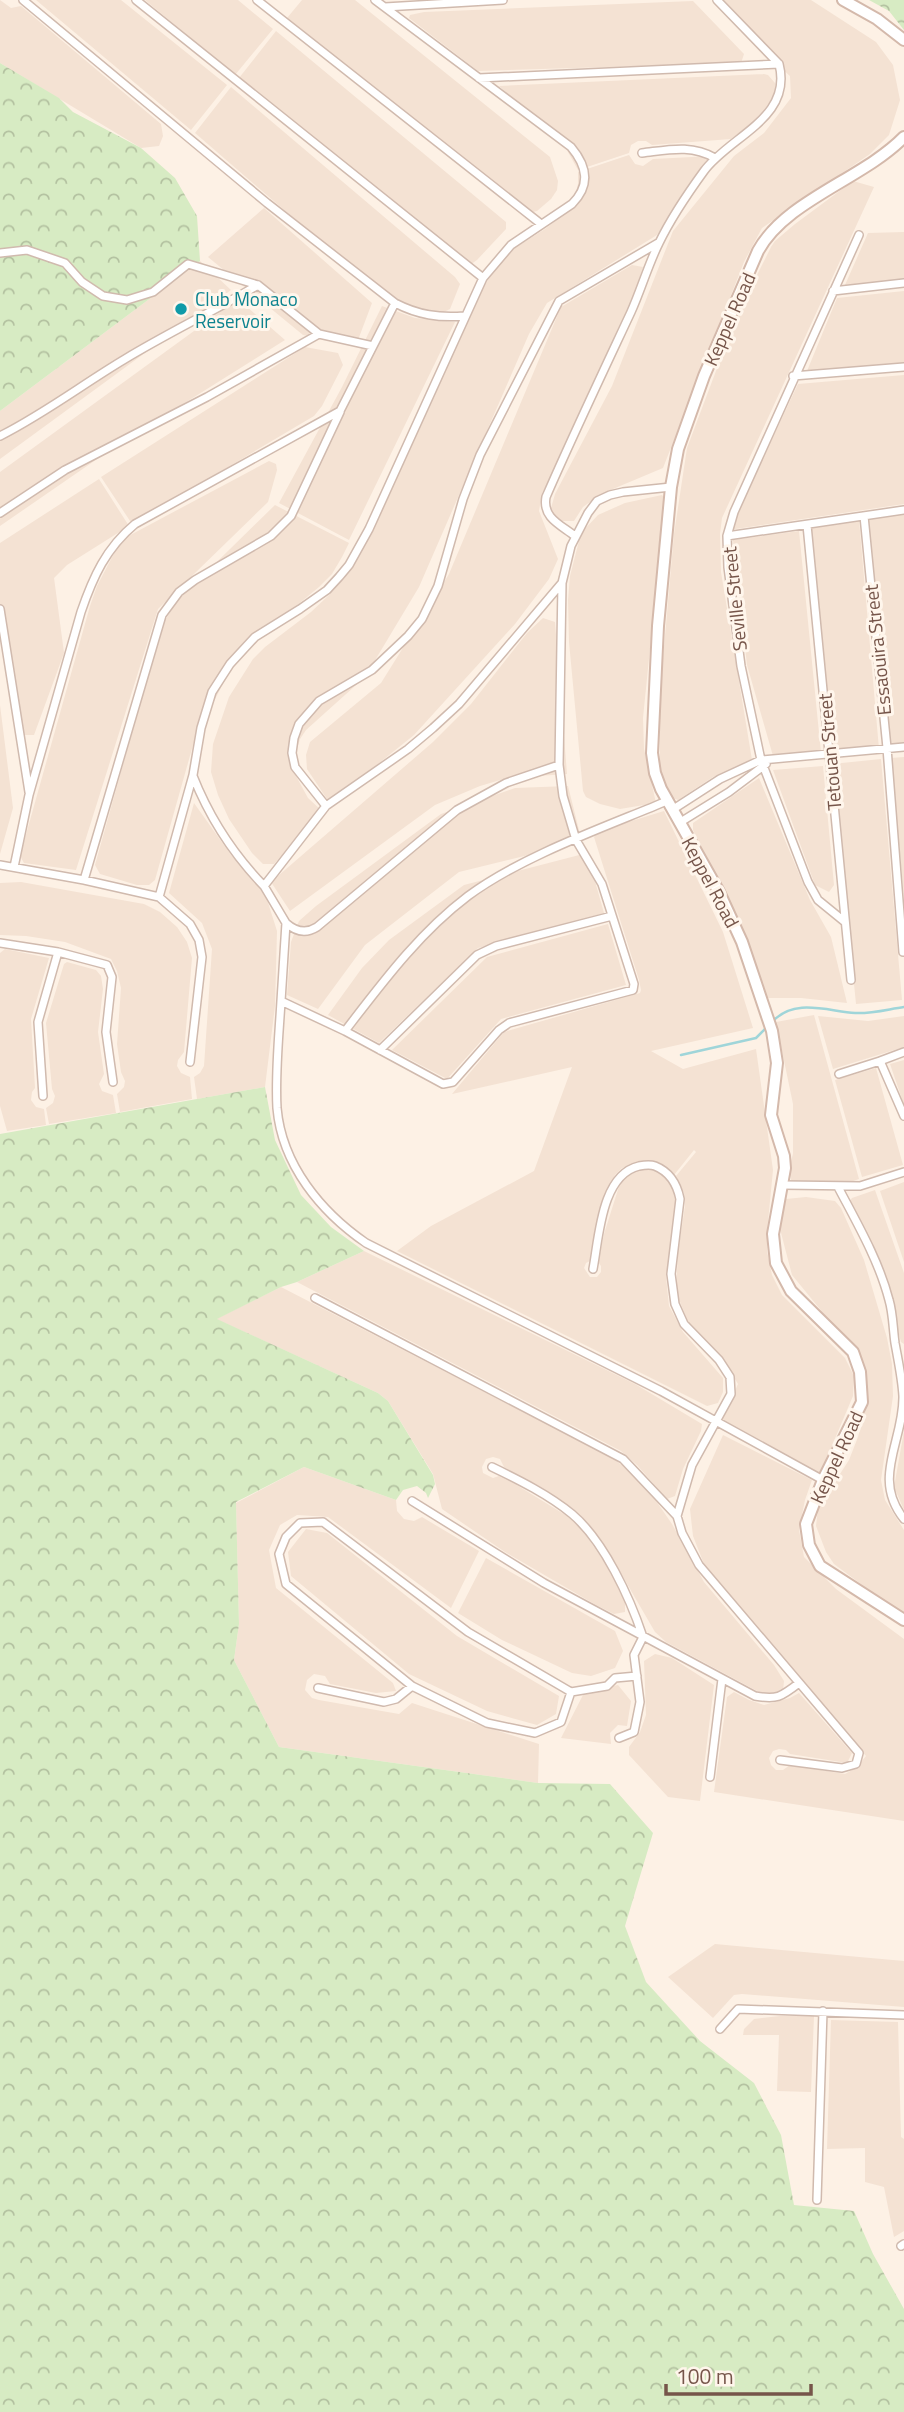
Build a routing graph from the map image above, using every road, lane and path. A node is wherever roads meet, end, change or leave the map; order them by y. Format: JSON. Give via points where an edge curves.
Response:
{"nodes":[{"id":1,"x":23,"y":0,"type":"edge"},
{"id":2,"x":136,"y":0,"type":"edge"},
{"id":3,"x":257,"y":0,"type":"edge"},
{"id":4,"x":375,"y":0,"type":"edge"},
{"id":5,"x":503,"y":0,"type":"edge"},
{"id":6,"x":717,"y":0,"type":"edge"},
{"id":7,"x":843,"y":0,"type":"edge"},
{"id":8,"x":385,"y":7,"type":"junction"},
{"id":9,"x":904,"y":40,"type":"edge"},
{"id":10,"x":779,"y":64,"type":"junction"},
{"id":11,"x":478,"y":78,"type":"junction"},
{"id":12,"x":904,"y":136,"type":"edge"},
{"id":13,"x":642,"y":153,"type":"dead end"},
{"id":14,"x":715,"y":158,"type":"junction"},
{"id":15,"x":541,"y":224,"type":"junction"},
{"id":16,"x":859,"y":235,"type":"dead end"},
{"id":17,"x":658,"y":243,"type":"junction"},
{"id":18,"x":0,"y":253,"type":"edge"},
{"id":19,"x":483,"y":278,"type":"junction"},
{"id":20,"x":904,"y":283,"type":"edge"},
{"id":21,"x":258,"y":285,"type":"junction"},
{"id":22,"x":833,"y":291,"type":"junction"},
{"id":23,"x":395,"y":303,"type":"junction"},
{"id":24,"x":464,"y":316,"type":"junction"},
{"id":25,"x":319,"y":334,"type":"junction"},
{"id":26,"x":373,"y":346,"type":"junction"},
{"id":27,"x":904,"y":367,"type":"edge"},
{"id":28,"x":793,"y":376,"type":"junction"},
{"id":29,"x":340,"y":411,"type":"junction"},
{"id":30,"x":0,"y":436,"type":"edge"},
{"id":31,"x":671,"y":487,"type":"junction"},
{"id":32,"x":904,"y":510,"type":"edge"},
{"id":33,"x":0,"y":513,"type":"edge"},
{"id":34,"x":864,"y":516,"type":"junction"},
{"id":35,"x":807,"y":525,"type":"junction"},
{"id":36,"x":575,"y":536,"type":"junction"},
{"id":37,"x":727,"y":536,"type":"junction"},
{"id":38,"x":562,"y":583,"type":"junction"},
{"id":39,"x":0,"y":610,"type":"edge"},
{"id":40,"x":904,"y":747,"type":"edge"},
{"id":41,"x":887,"y":748,"type":"junction"},
{"id":42,"x":829,"y":754,"type":"junction"},
{"id":43,"x":762,"y":764,"type":"junction"},
{"id":44,"x":559,"y":765,"type":"junction"},
{"id":45,"x":193,"y":775,"type":"junction"},
{"id":46,"x":29,"y":795,"type":"junction"},
{"id":47,"x":670,"y":805,"type":"junction"},
{"id":48,"x":326,"y":806,"type":"junction"},
{"id":49,"x":679,"y":822,"type":"junction"},
{"id":50,"x":576,"y":840,"type":"junction"},
{"id":51,"x":0,"y":865,"type":"edge"},
{"id":52,"x":14,"y":867,"type":"junction"},
{"id":53,"x":84,"y":880,"type":"junction"},
{"id":54,"x":264,"y":886,"type":"junction"},
{"id":55,"x":159,"y":897,"type":"junction"},
{"id":56,"x":612,"y":916,"type":"junction"},
{"id":57,"x":845,"y":922,"type":"junction"},
{"id":58,"x":286,"y":923,"type":"junction"},
{"id":59,"x":0,"y":943,"type":"edge"},
{"id":60,"x":58,"y":951,"type":"junction"},
{"id":61,"x":903,"y":952,"type":"edge"},
{"id":62,"x":851,"y":980,"type":"dead end"},
{"id":63,"x":281,"y":1001,"type":"junction"},
{"id":64,"x":345,"y":1031,"type":"junction"},
{"id":65,"x":380,"y":1050,"type":"junction"},
{"id":66,"x":904,"y":1052,"type":"edge"},
{"id":67,"x":880,"y":1061,"type":"junction"},
{"id":68,"x":190,"y":1062,"type":"dead end"},
{"id":69,"x":839,"y":1074,"type":"dead end"},
{"id":70,"x":113,"y":1083,"type":"dead end"},
{"id":71,"x":43,"y":1096,"type":"dead end"},
{"id":72,"x":904,"y":1116,"type":"edge"},
{"id":73,"x":904,"y":1172,"type":"edge"},
{"id":74,"x":783,"y":1185,"type":"junction"},
{"id":75,"x":838,"y":1187,"type":"junction"},
{"id":76,"x":593,"y":1269,"type":"dead end"},
{"id":77,"x":315,"y":1298,"type":"dead end"},
{"id":78,"x":900,"y":1353,"type":"edge"},
{"id":79,"x":716,"y":1422,"type":"junction"},
{"id":80,"x":492,"y":1467,"type":"dead end"},
{"id":81,"x":823,"y":1480,"type":"junction"},
{"id":82,"x":412,"y":1501,"type":"dead end"},
{"id":83,"x":677,"y":1516,"type":"junction"},
{"id":84,"x":904,"y":1519,"type":"edge"},
{"id":85,"x":904,"y":1620,"type":"edge"},
{"id":86,"x":643,"y":1637,"type":"junction"},
{"id":87,"x":637,"y":1676,"type":"junction"},
{"id":88,"x":722,"y":1679,"type":"junction"},
{"id":89,"x":799,"y":1683,"type":"junction"},
{"id":90,"x":412,"y":1686,"type":"junction"},
{"id":91,"x":318,"y":1688,"type":"dead end"},
{"id":92,"x":571,"y":1692,"type":"junction"},
{"id":93,"x":619,"y":1738,"type":"dead end"},
{"id":94,"x":780,"y":1760,"type":"dead end"},
{"id":95,"x":710,"y":1777,"type":"dead end"},
{"id":96,"x":823,"y":2011,"type":"junction"},
{"id":97,"x":904,"y":2015,"type":"edge"},
{"id":98,"x":720,"y":2029,"type":"dead end"},
{"id":99,"x":817,"y":2200,"type":"dead end"}],
"edges":[{"from":1,"to":23,"type":"street"},
{"from":2,"to":19,"type":"street"},
{"from":3,"to":15,"type":"street"},
{"from":4,"to":8,"type":"street"},
{"from":5,"to":8,"type":"street"},
{"from":6,"to":10,"type":"street"},
{"from":7,"to":9,"type":"street"},
{"from":8,"to":11,"type":"street"},
{"from":10,"to":11,"type":"street"},
{"from":10,"to":14,"type":"street","via":[[780,89],[767,115]]},
{"from":11,"to":15,"type":"street","via":[[562,139],[584,164],[585,182],[579,196]]},
{"from":12,"to":31,"type":"street","name":"Keppel Road","via":[[873,163],[767,236],[692,408]]},
{"from":13,"to":14,"type":"street","via":[[689,148]]},
{"from":14,"to":17,"type":"street"},
{"from":15,"to":19,"type":"street","via":[[511,245]]},
{"from":16,"to":22,"type":"street","name":"Seville Street"},
{"from":17,"to":36,"type":"street","via":[[546,497],[546,513]]},
{"from":17,"to":48,"type":"street","via":[[559,301],[480,455],[438,586],[422,618],[372,670],[319,701],[299,724],[293,738],[295,767]]},
{"from":18,"to":21,"type":"street","via":[[27,250],[65,263],[103,296],[127,300],[153,292],[188,264]]},
{"from":19,"to":24,"type":"street"},
{"from":20,"to":22,"type":"street"},
{"from":21,"to":25,"type":"street"},
{"from":21,"to":30,"type":"street","via":[[123,359]]},
{"from":22,"to":28,"type":"street","name":"Seville Street"},
{"from":23,"to":24,"type":"street","via":[[427,316]]},
{"from":23,"to":26,"type":"street"},
{"from":24,"to":45,"type":"street","via":[[360,548],[327,590],[265,629],[230,664],[205,711]]},
{"from":25,"to":26,"type":"street"},
{"from":25,"to":33,"type":"street","via":[[72,466]]},
{"from":26,"to":29,"type":"street"},
{"from":27,"to":28,"type":"street"},
{"from":28,"to":37,"type":"street","name":"Seville Street"},
{"from":29,"to":46,"type":"street","via":[[119,537],[91,583]]},
{"from":29,"to":53,"type":"street","via":[[282,526],[186,586],[162,615]]},
{"from":31,"to":36,"type":"street","via":[[623,492],[597,501]]},
{"from":31,"to":47,"type":"street","name":"Keppel Road","via":[[651,734],[655,773]]},
{"from":32,"to":34,"type":"street"},
{"from":34,"to":35,"type":"street"},
{"from":34,"to":41,"type":"street","name":"Essaouira Street"},
{"from":35,"to":37,"type":"street"},
{"from":35,"to":42,"type":"street","name":"Tetouan Street"},
{"from":36,"to":38,"type":"street"},
{"from":37,"to":43,"type":"street","name":"Seville Street","via":[[737,646]]},
{"from":38,"to":44,"type":"street"},
{"from":38,"to":48,"type":"street","via":[[459,704],[408,749]]},
{"from":39,"to":46,"type":"street"},
{"from":40,"to":41,"type":"street"},
{"from":41,"to":42,"type":"street"},
{"from":41,"to":61,"type":"street","name":"Essaouira Street"},
{"from":42,"to":43,"type":"street"},
{"from":42,"to":57,"type":"street","name":"Tetouan Street"},
{"from":43,"to":47,"type":"street"},
{"from":43,"to":49,"type":"street","via":[[729,792]]},
{"from":43,"to":57,"type":"street","name":"Seville Street","via":[[808,883],[818,900]]},
{"from":44,"to":50,"type":"street"},
{"from":44,"to":58,"type":"street","via":[[506,783],[457,810],[317,928],[302,932]]},
{"from":45,"to":54,"type":"street","via":[[227,844]]},
{"from":45,"to":55,"type":"street"},
{"from":46,"to":52,"type":"street"},
{"from":47,"to":49,"type":"street","name":"Keppel Road"},
{"from":47,"to":50,"type":"street"},
{"from":48,"to":54,"type":"street"},
{"from":49,"to":74,"type":"street","name":"Keppel Road","via":[[719,892],[768,1015],[777,1063],[771,1115],[784,1156]]},
{"from":50,"to":56,"type":"street","via":[[602,884]]},
{"from":50,"to":64,"type":"street","via":[[468,896],[400,961]]},
{"from":51,"to":52,"type":"street"},
{"from":52,"to":53,"type":"street"},
{"from":53,"to":55,"type":"street"},
{"from":54,"to":58,"type":"street"},
{"from":55,"to":68,"type":"street","via":[[190,925],[199,940],[202,957]]},
{"from":56,"to":65,"type":"street","via":[[486,950]]},
{"from":56,"to":65,"type":"street","via":[[633,990],[509,1023],[448,1085]]},
{"from":57,"to":62,"type":"street","name":"Tetouan Street"},
{"from":58,"to":63,"type":"street"},
{"from":59,"to":60,"type":"street"},
{"from":60,"to":70,"type":"street","via":[[100,961],[110,971],[107,1032]]},
{"from":60,"to":71,"type":"street","via":[[38,1022]]},
{"from":63,"to":64,"type":"street"},
{"from":63,"to":79,"type":"street","via":[[276,1083],[283,1135],[310,1191],[342,1226],[366,1243]]},
{"from":64,"to":65,"type":"street"},
{"from":66,"to":67,"type":"street"},
{"from":67,"to":69,"type":"street"},
{"from":67,"to":72,"type":"street"},
{"from":73,"to":75,"type":"street","via":[[860,1186]]},
{"from":74,"to":75,"type":"street"},
{"from":74,"to":81,"type":"street","name":"Keppel Road","via":[[772,1243],[779,1272],[791,1291],[853,1352],[860,1372],[863,1402]]},
{"from":75,"to":78,"type":"street","via":[[889,1300]]},
{"from":76,"to":79,"type":"street","via":[[603,1215],[617,1180],[643,1165],[668,1174],[680,1199],[671,1274],[675,1304],[684,1324],[730,1377],[731,1394]]},
{"from":77,"to":83,"type":"street","via":[[623,1459]]},
{"from":78,"to":84,"type":"street","via":[[903,1396],[888,1485]]},
{"from":79,"to":81,"type":"street"},
{"from":79,"to":83,"type":"street","via":[[692,1465]]},
{"from":80,"to":86,"type":"street","via":[[571,1514],[584,1527],[612,1566]]},
{"from":81,"to":85,"type":"street","name":"Keppel Road","via":[[806,1524],[809,1545],[820,1566]]},
{"from":82,"to":86,"type":"street","via":[[544,1583]]},
{"from":83,"to":89,"type":"street","via":[[699,1565]]},
{"from":86,"to":87,"type":"street","via":[[634,1655]]},
{"from":86,"to":88,"type":"street"},
{"from":87,"to":92,"type":"street"},
{"from":87,"to":93,"type":"street","via":[[640,1702],[634,1732]]},
{"from":88,"to":89,"type":"street","via":[[755,1696],[772,1699]]},
{"from":88,"to":95,"type":"street"},
{"from":89,"to":94,"type":"street","via":[[859,1753],[856,1764],[842,1768]]},
{"from":90,"to":91,"type":"street","via":[[384,1702]]},
{"from":90,"to":92,"type":"street","via":[[487,1723],[535,1733],[561,1721]]},
{"from":90,"to":92,"type":"street","via":[[286,1584],[279,1554],[286,1537],[300,1523],[323,1522],[468,1632]]},
{"from":96,"to":97,"type":"street"},
{"from":96,"to":98,"type":"street","via":[[738,2009]]},
{"from":96,"to":99,"type":"street"}]}
